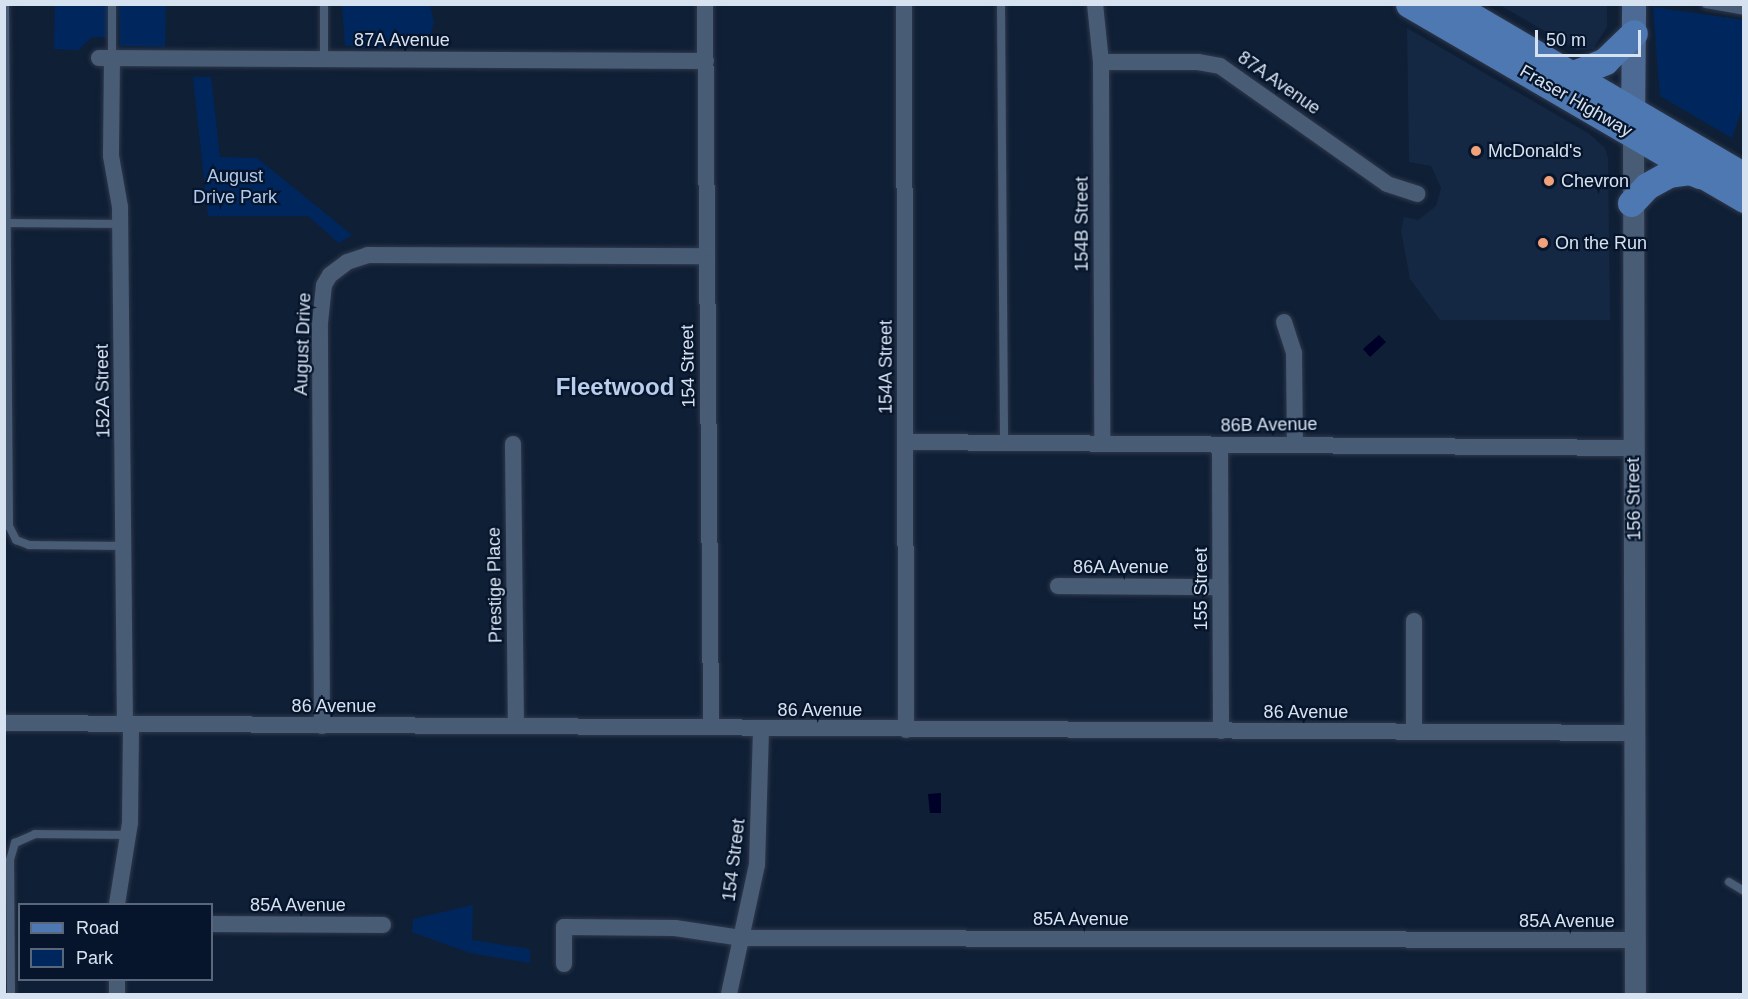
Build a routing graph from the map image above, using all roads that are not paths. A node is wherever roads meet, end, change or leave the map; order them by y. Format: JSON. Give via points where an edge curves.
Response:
{"nodes":[{"id":1,"x":5,"y":4,"type":"edge"},
{"id":2,"x":112,"y":4,"type":"edge"},
{"id":3,"x":324,"y":4,"type":"edge"},
{"id":4,"x":705,"y":4,"type":"edge"},
{"id":5,"x":904,"y":4,"type":"edge"},
{"id":6,"x":1001,"y":4,"type":"edge"},
{"id":7,"x":1095,"y":4,"type":"edge"},
{"id":8,"x":1408,"y":4,"type":"edge"},
{"id":9,"x":1451,"y":4,"type":"edge"},
{"id":10,"x":1634,"y":4,"type":"edge"},
{"id":11,"x":1706,"y":4,"type":"edge"},
{"id":12,"x":1743,"y":11,"type":"edge"},
{"id":13,"x":1634,"y":33,"type":"junction"},
{"id":14,"x":105,"y":58,"type":"junction"},
{"id":15,"x":324,"y":59,"type":"junction"},
{"id":16,"x":706,"y":61,"type":"junction"},
{"id":17,"x":1101,"y":62,"type":"junction"},
{"id":18,"x":1571,"y":75,"type":"junction"},
{"id":19,"x":1634,"y":123,"type":"junction"},
{"id":20,"x":1704,"y":176,"type":"junction"},
{"id":21,"x":1743,"y":176,"type":"edge"},
{"id":22,"x":1417,"y":194,"type":"dead end"},
{"id":23,"x":1743,"y":199,"type":"edge"},
{"id":24,"x":1631,"y":203,"type":"junction"},
{"id":25,"x":6,"y":223,"type":"junction"},
{"id":26,"x":121,"y":224,"type":"junction"},
{"id":27,"x":707,"y":256,"type":"junction"},
{"id":28,"x":1284,"y":322,"type":"dead end"},
{"id":29,"x":906,"y":442,"type":"junction"},
{"id":30,"x":1102,"y":443,"type":"junction"},
{"id":31,"x":1295,"y":443,"type":"junction"},
{"id":32,"x":513,"y":444,"type":"dead end"},
{"id":33,"x":1004,"y":444,"type":"junction"},
{"id":34,"x":1220,"y":446,"type":"junction"},
{"id":35,"x":1634,"y":448,"type":"junction"},
{"id":36,"x":124,"y":546,"type":"junction"},
{"id":37,"x":1058,"y":586,"type":"dead end"},
{"id":38,"x":1220,"y":587,"type":"junction"},
{"id":39,"x":1414,"y":621,"type":"dead end"},
{"id":40,"x":4,"y":723,"type":"edge"},
{"id":41,"x":128,"y":724,"type":"junction"},
{"id":42,"x":322,"y":726,"type":"junction"},
{"id":43,"x":516,"y":726,"type":"junction"},
{"id":44,"x":711,"y":728,"type":"junction"},
{"id":45,"x":761,"y":729,"type":"junction"},
{"id":46,"x":906,"y":730,"type":"junction"},
{"id":47,"x":1221,"y":731,"type":"junction"},
{"id":48,"x":1414,"y":732,"type":"junction"},
{"id":49,"x":1635,"y":733,"type":"junction"},
{"id":50,"x":129,"y":835,"type":"junction"},
{"id":51,"x":1729,"y":882,"type":"dead end"},
{"id":52,"x":1743,"y":891,"type":"edge"},
{"id":53,"x":117,"y":903,"type":"edge"},
{"id":54,"x":213,"y":924,"type":"edge"},
{"id":55,"x":383,"y":925,"type":"dead end"},
{"id":56,"x":742,"y":938,"type":"junction"},
{"id":57,"x":1635,"y":940,"type":"junction"},
{"id":58,"x":564,"y":964,"type":"dead end"},
{"id":59,"x":11,"y":994,"type":"edge"},
{"id":60,"x":729,"y":994,"type":"edge"},
{"id":61,"x":1635,"y":994,"type":"edge"}],
"edges":[{"from":1,"to":25,"type":"lane"},
{"from":2,"to":14,"type":"lane"},
{"from":3,"to":15,"type":"lane"},
{"from":4,"to":16,"type":"street","name":"154 Street"},
{"from":5,"to":29,"type":"street","name":"154A Street"},
{"from":6,"to":33,"type":"lane"},
{"from":7,"to":17,"type":"street","name":"154B Street"},
{"from":8,"to":19,"type":"main road","name":"Fraser Highway"},
{"from":9,"to":18,"type":"main road","name":"Fraser Highway"},
{"from":10,"to":13,"type":"main road","name":"156 Street"},
{"from":11,"to":12,"type":"lane"},
{"from":13,"to":18,"type":"main road","via":[[1605,61]]},
{"from":13,"to":19,"type":"main road","name":"156 Street"},
{"from":14,"to":15,"type":"street","name":"87A Avenue"},
{"from":14,"to":26,"type":"street","name":"152A Street","via":[[111,156]]},
{"from":15,"to":16,"type":"street","name":"87A Avenue"},
{"from":16,"to":27,"type":"street","name":"154 Street"},
{"from":17,"to":22,"type":"street","name":"87A Avenue","via":[[1198,62],[1220,66],[1387,184]]},
{"from":17,"to":30,"type":"street","name":"154B Street"},
{"from":18,"to":19,"type":"main road","name":"Fraser Highway"},
{"from":19,"to":20,"type":"main road","name":"Fraser Highway"},
{"from":19,"to":21,"type":"main road","name":"Fraser Highway"},
{"from":19,"to":24,"type":"street","name":"156 Street"},
{"from":20,"to":23,"type":"main road","name":"Fraser Highway"},
{"from":20,"to":24,"type":"main road","via":[[1690,171],[1669,174],[1647,186]]},
{"from":24,"to":35,"type":"street","name":"156 Street"},
{"from":25,"to":26,"type":"lane"},
{"from":25,"to":36,"type":"lane","via":[[10,531],[16,540],[29,545]]},
{"from":26,"to":36,"type":"street","name":"152A Street"},
{"from":27,"to":42,"type":"street","name":"August Drive","via":[[368,255],[347,262],[330,275],[324,285],[320,323]]},
{"from":27,"to":44,"type":"street","name":"154 Street"},
{"from":28,"to":31,"type":"street","via":[[1294,353]]},
{"from":29,"to":33,"type":"street","name":"86B Avenue"},
{"from":29,"to":46,"type":"street","name":"154A Street"},
{"from":30,"to":33,"type":"street","name":"86B Avenue"},
{"from":30,"to":34,"type":"street","name":"86B Avenue"},
{"from":31,"to":34,"type":"street","name":"86B Avenue"},
{"from":31,"to":35,"type":"street","name":"86B Avenue"},
{"from":32,"to":43,"type":"street","name":"Prestige Place"},
{"from":34,"to":38,"type":"street","name":"155 Street"},
{"from":35,"to":49,"type":"street","name":"156 Street"},
{"from":36,"to":41,"type":"street","name":"152A Street"},
{"from":37,"to":38,"type":"street","name":"86A Avenue"},
{"from":38,"to":47,"type":"street","name":"155 Street"},
{"from":39,"to":48,"type":"street"},
{"from":40,"to":41,"type":"street","name":"86 Avenue"},
{"from":41,"to":42,"type":"street","name":"86 Avenue"},
{"from":41,"to":50,"type":"street","name":"152A Street"},
{"from":42,"to":43,"type":"street","name":"86 Avenue"},
{"from":43,"to":44,"type":"street","name":"86 Avenue"},
{"from":44,"to":45,"type":"street","name":"86 Avenue"},
{"from":45,"to":46,"type":"street","name":"86 Avenue"},
{"from":45,"to":56,"type":"street","name":"154 Street","via":[[757,865]]},
{"from":46,"to":47,"type":"street","name":"86 Avenue"},
{"from":47,"to":48,"type":"street","name":"86 Avenue"},
{"from":48,"to":49,"type":"street","name":"86 Avenue"},
{"from":49,"to":57,"type":"street","name":"156 Street"},
{"from":50,"to":53,"type":"street","name":"152A Street"},
{"from":50,"to":59,"type":"lane","via":[[35,834],[15,843],[10,860]]},
{"from":51,"to":52,"type":"lane"},
{"from":54,"to":55,"type":"street","name":"85A Avenue"},
{"from":56,"to":57,"type":"street","name":"85A Avenue"},
{"from":56,"to":58,"type":"street","name":"85A Avenue","via":[[675,928],[564,927]]},
{"from":56,"to":60,"type":"street","name":"154 Street"},
{"from":57,"to":61,"type":"street","name":"156 Street"}]}
